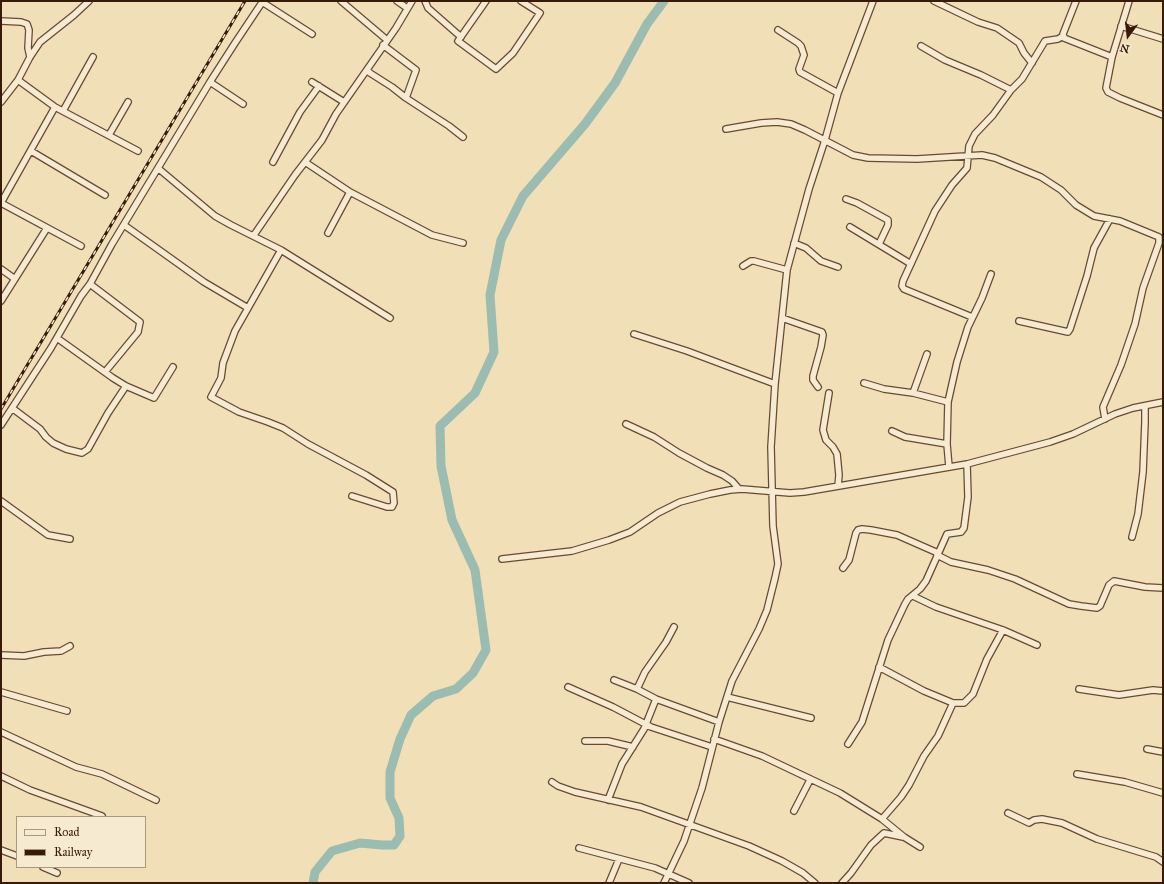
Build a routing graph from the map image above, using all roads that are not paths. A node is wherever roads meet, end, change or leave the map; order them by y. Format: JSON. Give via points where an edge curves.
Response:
{"nodes":[{"id":1,"x":89,"y":1,"type":"edge"},
{"id":2,"x":341,"y":1,"type":"edge"},
{"id":3,"x":397,"y":1,"type":"edge"},
{"id":4,"x":412,"y":1,"type":"edge"},
{"id":5,"x":425,"y":1,"type":"edge"},
{"id":6,"x":486,"y":1,"type":"edge"},
{"id":7,"x":521,"y":1,"type":"edge"},
{"id":8,"x":873,"y":1,"type":"edge"},
{"id":9,"x":934,"y":1,"type":"edge"},
{"id":10,"x":1129,"y":1,"type":"edge"},
{"id":11,"x":263,"y":2,"type":"edge"},
{"id":12,"x":1074,"y":2,"type":"edge"},
{"id":13,"x":407,"y":8,"type":"junction"},
{"id":14,"x":1,"y":21,"type":"edge"},
{"id":15,"x":1121,"y":26,"type":"junction"},
{"id":16,"x":778,"y":30,"type":"dead end"},
{"id":17,"x":312,"y":34,"type":"dead end"},
{"id":18,"x":461,"y":36,"type":"junction"},
{"id":19,"x":1063,"y":36,"type":"junction"},
{"id":20,"x":1163,"y":39,"type":"edge"},
{"id":21,"x":387,"y":40,"type":"junction"},
{"id":22,"x":383,"y":45,"type":"junction"},
{"id":23,"x":922,"y":46,"type":"dead end"},
{"id":24,"x":30,"y":57,"type":"junction"},
{"id":25,"x":94,"y":57,"type":"dead end"},
{"id":26,"x":1112,"y":57,"type":"junction"},
{"id":27,"x":1032,"y":63,"type":"junction"},
{"id":28,"x":367,"y":70,"type":"junction"},
{"id":29,"x":18,"y":80,"type":"junction"},
{"id":30,"x":210,"y":82,"type":"junction"},
{"id":31,"x":312,"y":82,"type":"dead end"},
{"id":32,"x":319,"y":86,"type":"junction"},
{"id":33,"x":1011,"y":90,"type":"junction"},
{"id":34,"x":838,"y":93,"type":"junction"},
{"id":35,"x":406,"y":98,"type":"junction"},
{"id":36,"x":2,"y":99,"type":"edge"},
{"id":37,"x":128,"y":102,"type":"dead end"},
{"id":38,"x":344,"y":102,"type":"junction"},
{"id":39,"x":243,"y":104,"type":"dead end"},
{"id":40,"x":55,"y":107,"type":"junction"},
{"id":41,"x":62,"y":111,"type":"junction"},
{"id":42,"x":1163,"y":115,"type":"edge"},
{"id":43,"x":726,"y":129,"type":"dead end"},
{"id":44,"x":109,"y":135,"type":"junction"},
{"id":45,"x":463,"y":137,"type":"dead end"},
{"id":46,"x":825,"y":140,"type":"junction"},
{"id":47,"x":31,"y":151,"type":"junction"},
{"id":48,"x":138,"y":151,"type":"dead end"},
{"id":49,"x":969,"y":155,"type":"junction"},
{"id":50,"x":273,"y":162,"type":"dead end"},
{"id":51,"x":305,"y":162,"type":"junction"},
{"id":52,"x":159,"y":169,"type":"junction"},
{"id":53,"x":350,"y":192,"type":"junction"},
{"id":54,"x":105,"y":195,"type":"dead end"},
{"id":55,"x":846,"y":199,"type":"dead end"},
{"id":56,"x":1,"y":203,"type":"edge"},
{"id":57,"x":1110,"y":219,"type":"junction"},
{"id":58,"x":124,"y":225,"type":"junction"},
{"id":59,"x":850,"y":227,"type":"dead end"},
{"id":60,"x":47,"y":228,"type":"junction"},
{"id":61,"x":328,"y":233,"type":"dead end"},
{"id":62,"x":254,"y":235,"type":"junction"},
{"id":63,"x":463,"y":243,"type":"dead end"},
{"id":64,"x":794,"y":243,"type":"junction"},
{"id":65,"x":879,"y":244,"type":"junction"},
{"id":66,"x":1161,"y":244,"type":"edge"},
{"id":67,"x":81,"y":246,"type":"dead end"},
{"id":68,"x":281,"y":250,"type":"junction"},
{"id":69,"x":911,"y":264,"type":"junction"},
{"id":70,"x":742,"y":266,"type":"dead end"},
{"id":71,"x":838,"y":267,"type":"dead end"},
{"id":72,"x":1,"y":269,"type":"edge"},
{"id":73,"x":787,"y":270,"type":"junction"},
{"id":74,"x":991,"y":274,"type":"dead end"},
{"id":75,"x":15,"y":278,"type":"junction"},
{"id":76,"x":90,"y":284,"type":"junction"},
{"id":77,"x":1,"y":301,"type":"edge"},
{"id":78,"x":248,"y":308,"type":"junction"},
{"id":79,"x":390,"y":318,"type":"dead end"},
{"id":80,"x":782,"y":318,"type":"junction"},
{"id":81,"x":972,"y":318,"type":"junction"},
{"id":82,"x":1019,"y":321,"type":"dead end"},
{"id":83,"x":634,"y":334,"type":"dead end"},
{"id":84,"x":57,"y":338,"type":"junction"},
{"id":85,"x":927,"y":354,"type":"dead end"},
{"id":86,"x":173,"y":367,"type":"dead end"},
{"id":87,"x":105,"y":372,"type":"junction"},
{"id":88,"x":864,"y":383,"type":"dead end"},
{"id":89,"x":775,"y":384,"type":"junction"},
{"id":90,"x":126,"y":386,"type":"junction"},
{"id":91,"x":818,"y":388,"type":"dead end"},
{"id":92,"x":829,"y":393,"type":"dead end"},
{"id":93,"x":913,"y":394,"type":"junction"},
{"id":94,"x":948,"y":402,"type":"junction"},
{"id":95,"x":1163,"y":402,"type":"edge"},
{"id":96,"x":1145,"y":406,"type":"junction"},
{"id":97,"x":12,"y":408,"type":"junction"},
{"id":98,"x":1105,"y":419,"type":"junction"},
{"id":99,"x":626,"y":424,"type":"dead end"},
{"id":100,"x":1,"y":425,"type":"edge"},
{"id":101,"x":892,"y":431,"type":"dead end"},
{"id":102,"x":947,"y":444,"type":"junction"},
{"id":103,"x":967,"y":464,"type":"junction"},
{"id":104,"x":949,"y":467,"type":"junction"},
{"id":105,"x":838,"y":486,"type":"junction"},
{"id":106,"x":739,"y":489,"type":"junction"},
{"id":107,"x":772,"y":491,"type":"junction"},
{"id":108,"x":352,"y":496,"type":"dead end"},
{"id":109,"x":1,"y":501,"type":"edge"},
{"id":110,"x":1132,"y":537,"type":"dead end"},
{"id":111,"x":70,"y":539,"type":"dead end"},
{"id":112,"x":937,"y":554,"type":"junction"},
{"id":113,"x":502,"y":559,"type":"dead end"},
{"id":114,"x":843,"y":568,"type":"dead end"},
{"id":115,"x":1163,"y":588,"type":"edge"},
{"id":116,"x":913,"y":596,"type":"junction"},
{"id":117,"x":674,"y":627,"type":"dead end"},
{"id":118,"x":1003,"y":630,"type":"junction"},
{"id":119,"x":1037,"y":645,"type":"dead end"},
{"id":120,"x":70,"y":646,"type":"dead end"},
{"id":121,"x":1,"y":655,"type":"edge"},
{"id":122,"x":879,"y":667,"type":"junction"},
{"id":123,"x":614,"y":680,"type":"dead end"},
{"id":124,"x":568,"y":687,"type":"dead end"},
{"id":125,"x":637,"y":689,"type":"junction"},
{"id":126,"x":1079,"y":689,"type":"dead end"},
{"id":127,"x":1163,"y":691,"type":"edge"},
{"id":128,"x":1,"y":692,"type":"edge"},
{"id":129,"x":727,"y":696,"type":"junction"},
{"id":130,"x":656,"y":699,"type":"junction"},
{"id":131,"x":953,"y":703,"type":"junction"},
{"id":132,"x":67,"y":711,"type":"dead end"},
{"id":133,"x":811,"y":718,"type":"dead end"},
{"id":134,"x":719,"y":722,"type":"junction"},
{"id":135,"x":646,"y":725,"type":"junction"},
{"id":136,"x":1,"y":732,"type":"edge"},
{"id":137,"x":714,"y":739,"type":"junction"},
{"id":138,"x":585,"y":741,"type":"dead end"},
{"id":139,"x":848,"y":744,"type":"dead end"},
{"id":140,"x":633,"y":747,"type":"junction"},
{"id":141,"x":712,"y":747,"type":"junction"},
{"id":142,"x":1147,"y":749,"type":"dead end"},
{"id":143,"x":1163,"y":752,"type":"edge"},
{"id":144,"x":1077,"y":774,"type":"dead end"},
{"id":145,"x":1,"y":776,"type":"edge"},
{"id":146,"x":810,"y":780,"type":"junction"},
{"id":147,"x":552,"y":782,"type":"dead end"},
{"id":148,"x":1163,"y":793,"type":"edge"},
{"id":149,"x":156,"y":800,"type":"dead end"},
{"id":150,"x":608,"y":800,"type":"junction"},
{"id":151,"x":794,"y":811,"type":"dead end"},
{"id":152,"x":1008,"y":813,"type":"dead end"},
{"id":153,"x":102,"y":816,"type":"edge"},
{"id":154,"x":882,"y":819,"type":"junction"},
{"id":155,"x":689,"y":824,"type":"junction"},
{"id":156,"x":904,"y":837,"type":"junction"},
{"id":157,"x":920,"y":847,"type":"dead end"},
{"id":158,"x":579,"y":848,"type":"dead end"},
{"id":159,"x":1,"y":850,"type":"edge"},
{"id":160,"x":16,"y":856,"type":"edge"},
{"id":161,"x":619,"y":859,"type":"junction"},
{"id":162,"x":1163,"y":862,"type":"edge"},
{"id":163,"x":45,"y":868,"type":"edge"},
{"id":164,"x":57,"y":873,"type":"dead end"},
{"id":165,"x":668,"y":875,"type":"junction"},
{"id":166,"x":609,"y":883,"type":"edge"},
{"id":167,"x":664,"y":883,"type":"edge"},
{"id":168,"x":689,"y":883,"type":"edge"},
{"id":169,"x":815,"y":883,"type":"edge"},
{"id":170,"x":842,"y":883,"type":"edge"}],
"edges":[{"from":1,"to":24,"type":"street","via":[[40,42]]},
{"from":2,"to":21,"type":"street"},
{"from":3,"to":13,"type":"street"},
{"from":4,"to":13,"type":"street"},
{"from":5,"to":18,"type":"street","via":[[428,8]]},
{"from":6,"to":18,"type":"street"},
{"from":7,"to":18,"type":"street","via":[[540,13],[513,53],[496,69],[458,41]]},
{"from":8,"to":34,"type":"street"},
{"from":9,"to":27,"type":"street","via":[[997,28],[1019,43]]},
{"from":10,"to":15,"type":"street"},
{"from":11,"to":17,"type":"street"},
{"from":11,"to":30,"type":"street"},
{"from":12,"to":19,"type":"street"},
{"from":13,"to":21,"type":"street"},
{"from":14,"to":24,"type":"street","via":[[27,24],[30,30]]},
{"from":15,"to":20,"type":"street"},
{"from":15,"to":26,"type":"street"},
{"from":16,"to":34,"type":"street","via":[[801,46],[804,55],[800,72]]},
{"from":19,"to":26,"type":"street"},
{"from":19,"to":27,"type":"street","via":[[1045,42]]},
{"from":21,"to":22,"type":"street"},
{"from":22,"to":28,"type":"street"},
{"from":22,"to":35,"type":"street","via":[[416,70]]},
{"from":23,"to":33,"type":"street","via":[[945,60]]},
{"from":24,"to":29,"type":"street"},
{"from":25,"to":41,"type":"street"},
{"from":26,"to":42,"type":"street","via":[[1106,88],[1108,92]]},
{"from":27,"to":33,"type":"street"},
{"from":28,"to":35,"type":"street"},
{"from":28,"to":38,"type":"street"},
{"from":29,"to":36,"type":"street"},
{"from":29,"to":40,"type":"street"},
{"from":30,"to":39,"type":"street"},
{"from":30,"to":52,"type":"street"},
{"from":31,"to":32,"type":"street"},
{"from":32,"to":38,"type":"street"},
{"from":32,"to":50,"type":"street","via":[[300,112]]},
{"from":33,"to":49,"type":"street","via":[[993,116],[975,134],[969,146]]},
{"from":34,"to":46,"type":"street"},
{"from":35,"to":45,"type":"street"},
{"from":37,"to":44,"type":"street"},
{"from":38,"to":51,"type":"street","via":[[322,140]]},
{"from":40,"to":41,"type":"street"},
{"from":40,"to":47,"type":"street"},
{"from":41,"to":44,"type":"street"},
{"from":43,"to":46,"type":"street","via":[[777,122],[790,124]]},
{"from":44,"to":48,"type":"street"},
{"from":46,"to":49,"type":"street","via":[[853,155],[868,158],[917,159]]},
{"from":46,"to":64,"type":"street","via":[[808,189]]},
{"from":47,"to":54,"type":"street"},
{"from":47,"to":56,"type":"street"},
{"from":49,"to":57,"type":"street","via":[[982,155],[1030,172],[1056,187],[1076,205],[1094,216]]},
{"from":49,"to":69,"type":"street","via":[[967,168],[935,211]]},
{"from":51,"to":53,"type":"street"},
{"from":51,"to":62,"type":"street"},
{"from":52,"to":58,"type":"street"},
{"from":52,"to":62,"type":"street","via":[[215,216]]},
{"from":53,"to":61,"type":"street"},
{"from":53,"to":63,"type":"street","via":[[432,235]]},
{"from":55,"to":65,"type":"street","via":[[888,220]]},
{"from":56,"to":60,"type":"street"},
{"from":57,"to":66,"type":"street","via":[[1159,237]]},
{"from":57,"to":82,"type":"street","via":[[1094,248],[1068,332]]},
{"from":58,"to":76,"type":"street"},
{"from":58,"to":78,"type":"street","via":[[204,282]]},
{"from":59,"to":65,"type":"street"},
{"from":60,"to":67,"type":"street"},
{"from":60,"to":75,"type":"street"},
{"from":62,"to":68,"type":"street"},
{"from":64,"to":71,"type":"street","via":[[812,251],[821,261]]},
{"from":64,"to":73,"type":"street"},
{"from":65,"to":69,"type":"street"},
{"from":66,"to":98,"type":"street","via":[[1143,288],[1135,324],[1104,407]]},
{"from":68,"to":78,"type":"street"},
{"from":68,"to":79,"type":"street"},
{"from":69,"to":81,"type":"street","via":[[903,281],[904,289]]},
{"from":70,"to":73,"type":"street","via":[[754,261]]},
{"from":72,"to":75,"type":"street"},
{"from":73,"to":80,"type":"street"},
{"from":74,"to":81,"type":"street"},
{"from":75,"to":77,"type":"street"},
{"from":76,"to":84,"type":"street"},
{"from":76,"to":87,"type":"street","via":[[140,322],[138,332]]},
{"from":78,"to":108,"type":"street","via":[[235,331],[223,363],[221,378],[211,397],[239,412],[283,428],[366,475],[393,492],[394,503],[392,507],[387,507]]},
{"from":80,"to":89,"type":"street"},
{"from":80,"to":91,"type":"street","via":[[822,332],[821,348],[813,376]]},
{"from":81,"to":94,"type":"street","via":[[957,362]]},
{"from":83,"to":89,"type":"street","via":[[688,351]]},
{"from":84,"to":87,"type":"street"},
{"from":84,"to":97,"type":"street"},
{"from":85,"to":93,"type":"street"},
{"from":86,"to":90,"type":"street","via":[[154,398]]},
{"from":87,"to":90,"type":"street"},
{"from":88,"to":93,"type":"street"},
{"from":89,"to":107,"type":"street","via":[[771,447]]},
{"from":90,"to":97,"type":"street","via":[[88,449],[82,453],[66,449],[46,438],[40,429]]},
{"from":92,"to":105,"type":"street","via":[[823,430],[826,440],[837,454]]},
{"from":93,"to":94,"type":"street"},
{"from":94,"to":102,"type":"street"},
{"from":95,"to":96,"type":"street"},
{"from":96,"to":98,"type":"street"},
{"from":96,"to":110,"type":"street","via":[[1138,514]]},
{"from":97,"to":100,"type":"street"},
{"from":98,"to":103,"type":"street","via":[[1050,442]]},
{"from":99,"to":106,"type":"street","via":[[723,475]]},
{"from":101,"to":102,"type":"street","via":[[905,437]]},
{"from":102,"to":104,"type":"street"},
{"from":103,"to":104,"type":"street"},
{"from":103,"to":112,"type":"street","via":[[968,497],[964,528],[961,532],[947,534]]},
{"from":104,"to":105,"type":"street"},
{"from":105,"to":107,"type":"street","via":[[804,492]]},
{"from":106,"to":107,"type":"street"},
{"from":106,"to":113,"type":"street","via":[[680,502],[630,532],[572,551]]},
{"from":107,"to":129,"type":"street","via":[[778,564],[775,578],[767,610]]},
{"from":109,"to":111,"type":"street","via":[[48,535]]},
{"from":112,"to":114,"type":"street","via":[[897,535],[862,529],[856,533],[849,560]]},
{"from":112,"to":115,"type":"street","via":[[951,562],[988,570],[1022,582],[1069,604],[1081,606],[1100,606],[1109,585],[1114,581]]},
{"from":112,"to":116,"type":"street","via":[[926,581]]},
{"from":116,"to":118,"type":"street","via":[[936,607]]},
{"from":116,"to":122,"type":"street","via":[[908,599],[888,640]]},
{"from":117,"to":125,"type":"street"},
{"from":118,"to":119,"type":"street"},
{"from":118,"to":131,"type":"street","via":[[987,659],[974,694],[964,703]]},
{"from":120,"to":121,"type":"street","via":[[60,651],[24,656]]},
{"from":122,"to":131,"type":"street"},
{"from":122,"to":139,"type":"street","via":[[862,722]]},
{"from":123,"to":125,"type":"street"},
{"from":124,"to":135,"type":"street"},
{"from":125,"to":130,"type":"street"},
{"from":126,"to":127,"type":"street","via":[[1119,695]]},
{"from":128,"to":132,"type":"street"},
{"from":129,"to":133,"type":"street"},
{"from":129,"to":134,"type":"street"},
{"from":130,"to":134,"type":"street"},
{"from":130,"to":135,"type":"street"},
{"from":131,"to":154,"type":"street","via":[[938,736],[909,785]]},
{"from":134,"to":137,"type":"street"},
{"from":135,"to":140,"type":"street"},
{"from":135,"to":141,"type":"street"},
{"from":136,"to":149,"type":"street","via":[[76,767],[98,772]]},
{"from":137,"to":141,"type":"street"},
{"from":137,"to":146,"type":"street","via":[[762,756]]},
{"from":138,"to":140,"type":"street","via":[[608,741]]},
{"from":140,"to":150,"type":"street","via":[[622,764]]},
{"from":141,"to":155,"type":"street","via":[[702,788]]},
{"from":142,"to":143,"type":"street"},
{"from":144,"to":148,"type":"street","via":[[1125,782]]},
{"from":145,"to":153,"type":"street","via":[[30,790]]},
{"from":146,"to":151,"type":"street"},
{"from":146,"to":154,"type":"street","via":[[840,793]]},
{"from":147,"to":150,"type":"street","via":[[575,792]]},
{"from":150,"to":155,"type":"street","via":[[641,807]]},
{"from":152,"to":162,"type":"street","via":[[1029,823],[1042,819],[1062,823],[1097,839],[1156,857]]},
{"from":154,"to":156,"type":"street"},
{"from":155,"to":165,"type":"street"},
{"from":155,"to":169,"type":"street","via":[[782,861]]},
{"from":156,"to":157,"type":"street"},
{"from":156,"to":170,"type":"street","via":[[884,833],[871,845]]},
{"from":158,"to":161,"type":"street"},
{"from":159,"to":160,"type":"street"},
{"from":161,"to":165,"type":"street","via":[[655,868]]},
{"from":161,"to":166,"type":"street"},
{"from":163,"to":164,"type":"street"},
{"from":165,"to":167,"type":"street"},
{"from":165,"to":168,"type":"street"}]}
